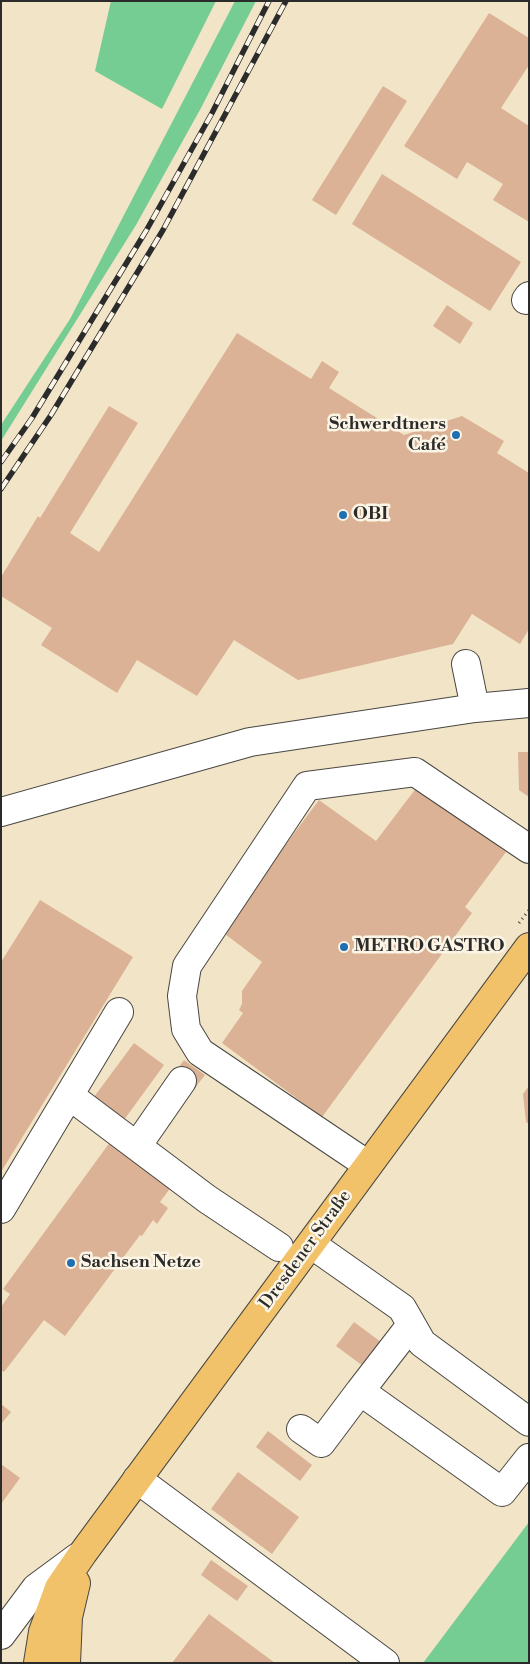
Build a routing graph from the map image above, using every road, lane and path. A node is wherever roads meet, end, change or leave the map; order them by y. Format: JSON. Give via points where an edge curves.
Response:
{"nodes":[{"id":1,"x":466,"y":664,"type":"dead end"},
{"id":2,"x":529,"y":703,"type":"edge"},
{"id":3,"x":475,"y":708,"type":"junction"},
{"id":4,"x":1,"y":812,"type":"edge"},
{"id":5,"x":529,"y":849,"type":"edge"},
{"id":6,"x":529,"y":947,"type":"edge"},
{"id":7,"x":118,"y":1012,"type":"dead end"},
{"id":8,"x":182,"y":1081,"type":"dead end"},
{"id":9,"x":70,"y":1096,"type":"junction"},
{"id":10,"x":138,"y":1146,"type":"junction"},
{"id":11,"x":368,"y":1165,"type":"junction"},
{"id":12,"x":1,"y":1209,"type":"edge"},
{"id":13,"x":311,"y":1244,"type":"junction"},
{"id":14,"x":279,"y":1248,"type":"dead end"},
{"id":15,"x":411,"y":1324,"type":"junction"},
{"id":16,"x":360,"y":1391,"type":"junction"},
{"id":17,"x":529,"y":1422,"type":"edge"},
{"id":18,"x":302,"y":1429,"type":"dead end"},
{"id":19,"x":529,"y":1458,"type":"edge"},
{"id":20,"x":137,"y":1479,"type":"junction"},
{"id":21,"x":83,"y":1553,"type":"junction"},
{"id":22,"x":1,"y":1635,"type":"edge"},
{"id":23,"x":38,"y":1663,"type":"edge"},
{"id":24,"x":42,"y":1663,"type":"edge"},
{"id":25,"x":54,"y":1663,"type":"edge"},
{"id":26,"x":66,"y":1663,"type":"edge"},
{"id":27,"x":385,"y":1663,"type":"edge"}],
"edges":[{"from":1,"to":3,"type":"lane"},
{"from":2,"to":3,"type":"lane"},
{"from":3,"to":4,"type":"lane","via":[[250,742]]},
{"from":5,"to":11,"type":"lane","via":[[415,772],[307,786],[187,966],[182,996],[186,1029],[200,1052]]},
{"from":6,"to":11,"type":"main road","name":"Dresdener Straße"},
{"from":7,"to":9,"type":"lane"},
{"from":8,"to":10,"type":"lane"},
{"from":9,"to":10,"type":"lane"},
{"from":9,"to":12,"type":"lane"},
{"from":10,"to":14,"type":"lane","via":[[203,1205]]},
{"from":11,"to":13,"type":"main road","name":"Dresdener Straße"},
{"from":13,"to":15,"type":"lane","via":[[402,1308]]},
{"from":13,"to":20,"type":"main road","name":"Dresdener Straße"},
{"from":15,"to":16,"type":"lane"},
{"from":15,"to":17,"type":"lane","via":[[422,1343]]},
{"from":16,"to":18,"type":"lane","via":[[321,1443]]},
{"from":16,"to":19,"type":"lane","via":[[502,1492]]},
{"from":20,"to":21,"type":"main road","name":"Dresdener Straße"},
{"from":20,"to":27,"type":"lane"},
{"from":21,"to":22,"type":"lane","via":[[36,1588]]},
{"from":21,"to":23,"type":"main road","name":"Dresdener Straße","via":[[60,1588],[43,1632]]},
{"from":21,"to":26,"type":"main road","name":"Dresdener Straße","via":[[68,1617]]},
{"from":24,"to":25,"type":"main road"}]}
